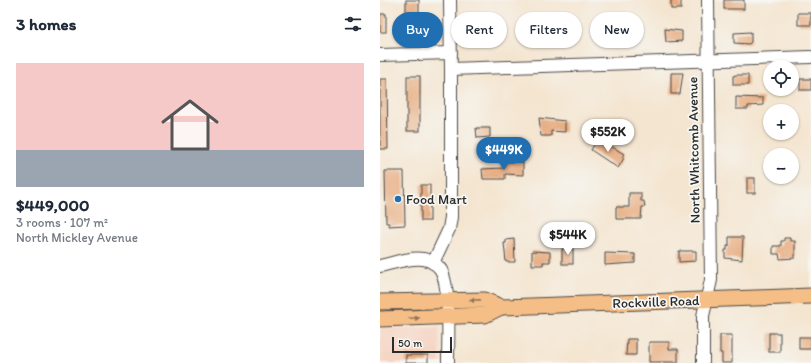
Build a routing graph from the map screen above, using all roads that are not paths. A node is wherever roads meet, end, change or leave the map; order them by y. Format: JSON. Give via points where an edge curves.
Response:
{"nodes":[{"id":1,"x":450,"y":0,"type":"edge"},
{"id":2,"x":708,"y":0,"type":"edge"},
{"id":3,"x":451,"y":53,"type":"junction"},
{"id":4,"x":380,"y":54,"type":"edge"},
{"id":5,"x":811,"y":57,"type":"edge"},
{"id":6,"x":708,"y":60,"type":"junction"},
{"id":7,"x":452,"y":70,"type":"junction"},
{"id":8,"x":433,"y":263,"type":"junction"},
{"id":9,"x":380,"y":266,"type":"edge"},
{"id":10,"x":811,"y":296,"type":"edge"},
{"id":11,"x":447,"y":300,"type":"junction"},
{"id":12,"x":707,"y":300,"type":"junction"},
{"id":13,"x":380,"y":302,"type":"edge"},
{"id":14,"x":501,"y":307,"type":"junction"},
{"id":15,"x":448,"y":317,"type":"junction"},
{"id":16,"x":380,"y":319,"type":"edge"},
{"id":17,"x":448,"y":363,"type":"edge"},
{"id":18,"x":703,"y":363,"type":"edge"}],
"edges":[{"from":1,"to":3,"type":"street"},
{"from":2,"to":6,"type":"street","name":"North Whitcomb Avenue"},
{"from":3,"to":4,"type":"street"},
{"from":3,"to":7,"type":"street"},
{"from":5,"to":6,"type":"street"},
{"from":6,"to":7,"type":"street"},
{"from":6,"to":12,"type":"street","name":"North Whitcomb Avenue","via":[[711,280]]},
{"from":7,"to":8,"type":"street","via":[[450,226]]},
{"from":8,"to":9,"type":"street","via":[[417,259]]},
{"from":8,"to":11,"type":"street","via":[[443,277]]},
{"from":10,"to":12,"type":"main road","name":"Rockville Road"},
{"from":11,"to":13,"type":"main road","name":"Rockville Road"},
{"from":14,"to":11,"type":"main road","name":"Rockville Road","one_way":true,"via":[[485,300]]},
{"from":11,"to":15,"type":"street"},
{"from":12,"to":14,"type":"main road","name":"Rockville Road"},
{"from":12,"to":18,"type":"street","name":"North Whitcomb Avenue","via":[[703,316]]},
{"from":14,"to":15,"type":"main road","name":"Rockville Road","via":[[485,315]]},
{"from":16,"to":15,"type":"main road","name":"Rockville Road","one_way":true},
{"from":15,"to":17,"type":"street"}]}
